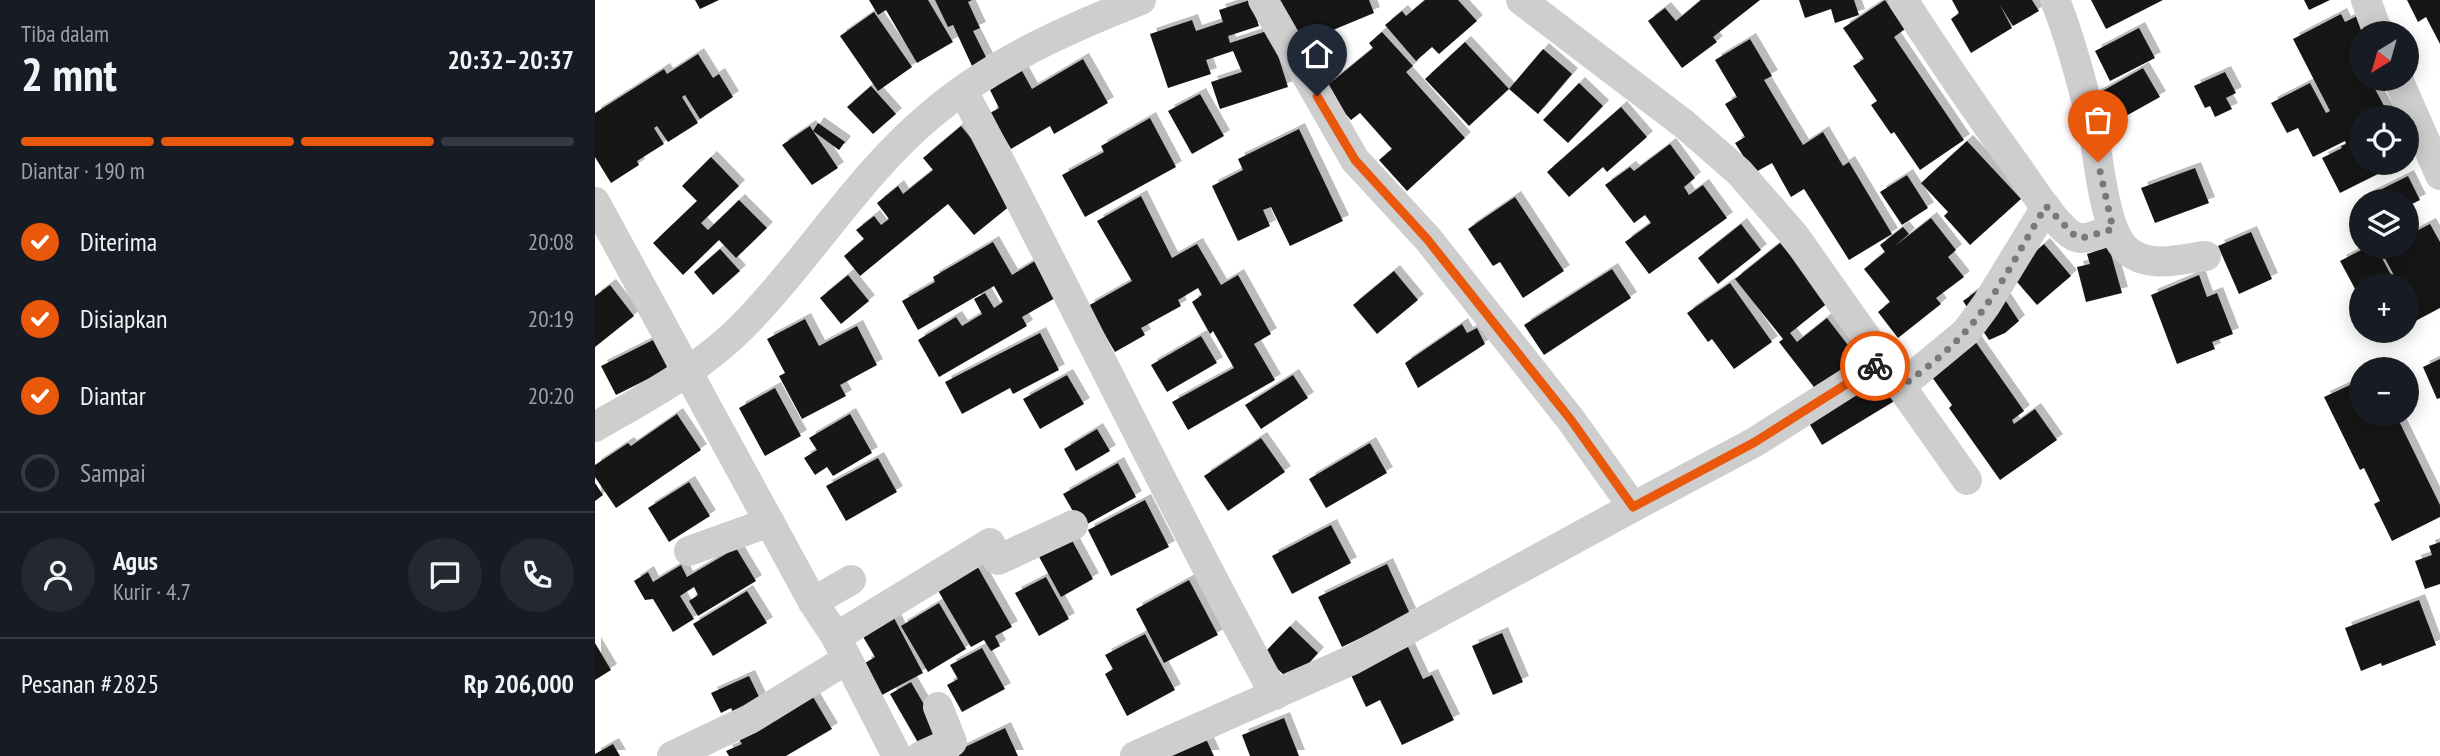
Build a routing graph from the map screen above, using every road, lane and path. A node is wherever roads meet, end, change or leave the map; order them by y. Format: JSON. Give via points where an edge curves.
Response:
{"nodes":[{"id":1,"x":1141,"y":0,"type":"edge"},
{"id":2,"x":1263,"y":0,"type":"edge"},
{"id":3,"x":1521,"y":0,"type":"edge"},
{"id":4,"x":1903,"y":0,"type":"edge"},
{"id":5,"x":2055,"y":0,"type":"edge"},
{"id":6,"x":2366,"y":0,"type":"edge"},
{"id":7,"x":2374,"y":21,"type":"edge"},
{"id":8,"x":963,"y":90,"type":"junction"},
{"id":9,"x":2403,"y":91,"type":"edge"},
{"id":10,"x":2440,"y":175,"type":"edge"},
{"id":11,"x":595,"y":202,"type":"edge"},
{"id":12,"x":2046,"y":206,"type":"junction"},
{"id":13,"x":2113,"y":229,"type":"junction"},
{"id":14,"x":2206,"y":256,"type":"dead end"},
{"id":15,"x":1884,"y":360,"type":"junction"},
{"id":16,"x":687,"y":372,"type":"junction"},
{"id":17,"x":1902,"y":386,"type":"junction"},
{"id":18,"x":595,"y":427,"type":"edge"},
{"id":19,"x":1967,"y":481,"type":"dead end"},
{"id":20,"x":1633,"y":507,"type":"junction"},
{"id":21,"x":770,"y":522,"type":"junction"},
{"id":22,"x":1073,"y":525,"type":"dead end"},
{"id":23,"x":689,"y":551,"type":"dead end"},
{"id":24,"x":851,"y":580,"type":"dead end"},
{"id":25,"x":813,"y":602,"type":"junction"},
{"id":26,"x":841,"y":648,"type":"junction"},
{"id":27,"x":1275,"y":695,"type":"junction"},
{"id":28,"x":938,"y":706,"type":"dead end"},
{"id":29,"x":672,"y":756,"type":"edge"},
{"id":30,"x":897,"y":756,"type":"edge"},
{"id":31,"x":921,"y":756,"type":"edge"},
{"id":32,"x":1135,"y":756,"type":"edge"}],
"edges":[{"from":1,"to":8,"type":"street","via":[[1055,35]]},
{"from":2,"to":20,"type":"street","via":[[1355,160],[1436,249],[1571,420]]},
{"from":3,"to":15,"type":"street","via":[[1684,124],[1739,172],[1794,235]]},
{"from":4,"to":12,"type":"street"},
{"from":5,"to":13,"type":"street","via":[[2092,124]]},
{"from":6,"to":7,"type":"street"},
{"from":8,"to":16,"type":"street","via":[[886,157],[742,327]]},
{"from":8,"to":27,"type":"street"},
{"from":9,"to":10,"type":"street"},
{"from":11,"to":16,"type":"street"},
{"from":12,"to":13,"type":"street","via":[[2076,237]]},
{"from":12,"to":17,"type":"street","via":[[1966,332]]},
{"from":13,"to":14,"type":"street","via":[[2127,251],[2153,262]]},
{"from":15,"to":17,"type":"street"},
{"from":15,"to":20,"type":"street","via":[[1755,442]]},
{"from":16,"to":18,"type":"street"},
{"from":16,"to":21,"type":"street"},
{"from":17,"to":19,"type":"street"},
{"from":20,"to":27,"type":"street","via":[[1352,660]]},
{"from":21,"to":23,"type":"street"},
{"from":21,"to":25,"type":"street"},
{"from":22,"to":26,"type":"street","via":[[998,561],[990,543]]},
{"from":24,"to":25,"type":"street"},
{"from":25,"to":26,"type":"street"},
{"from":26,"to":29,"type":"street","via":[[750,719]]},
{"from":26,"to":30,"type":"street"},
{"from":27,"to":32,"type":"street"},
{"from":28,"to":31,"type":"street","via":[[952,742]]}]}
